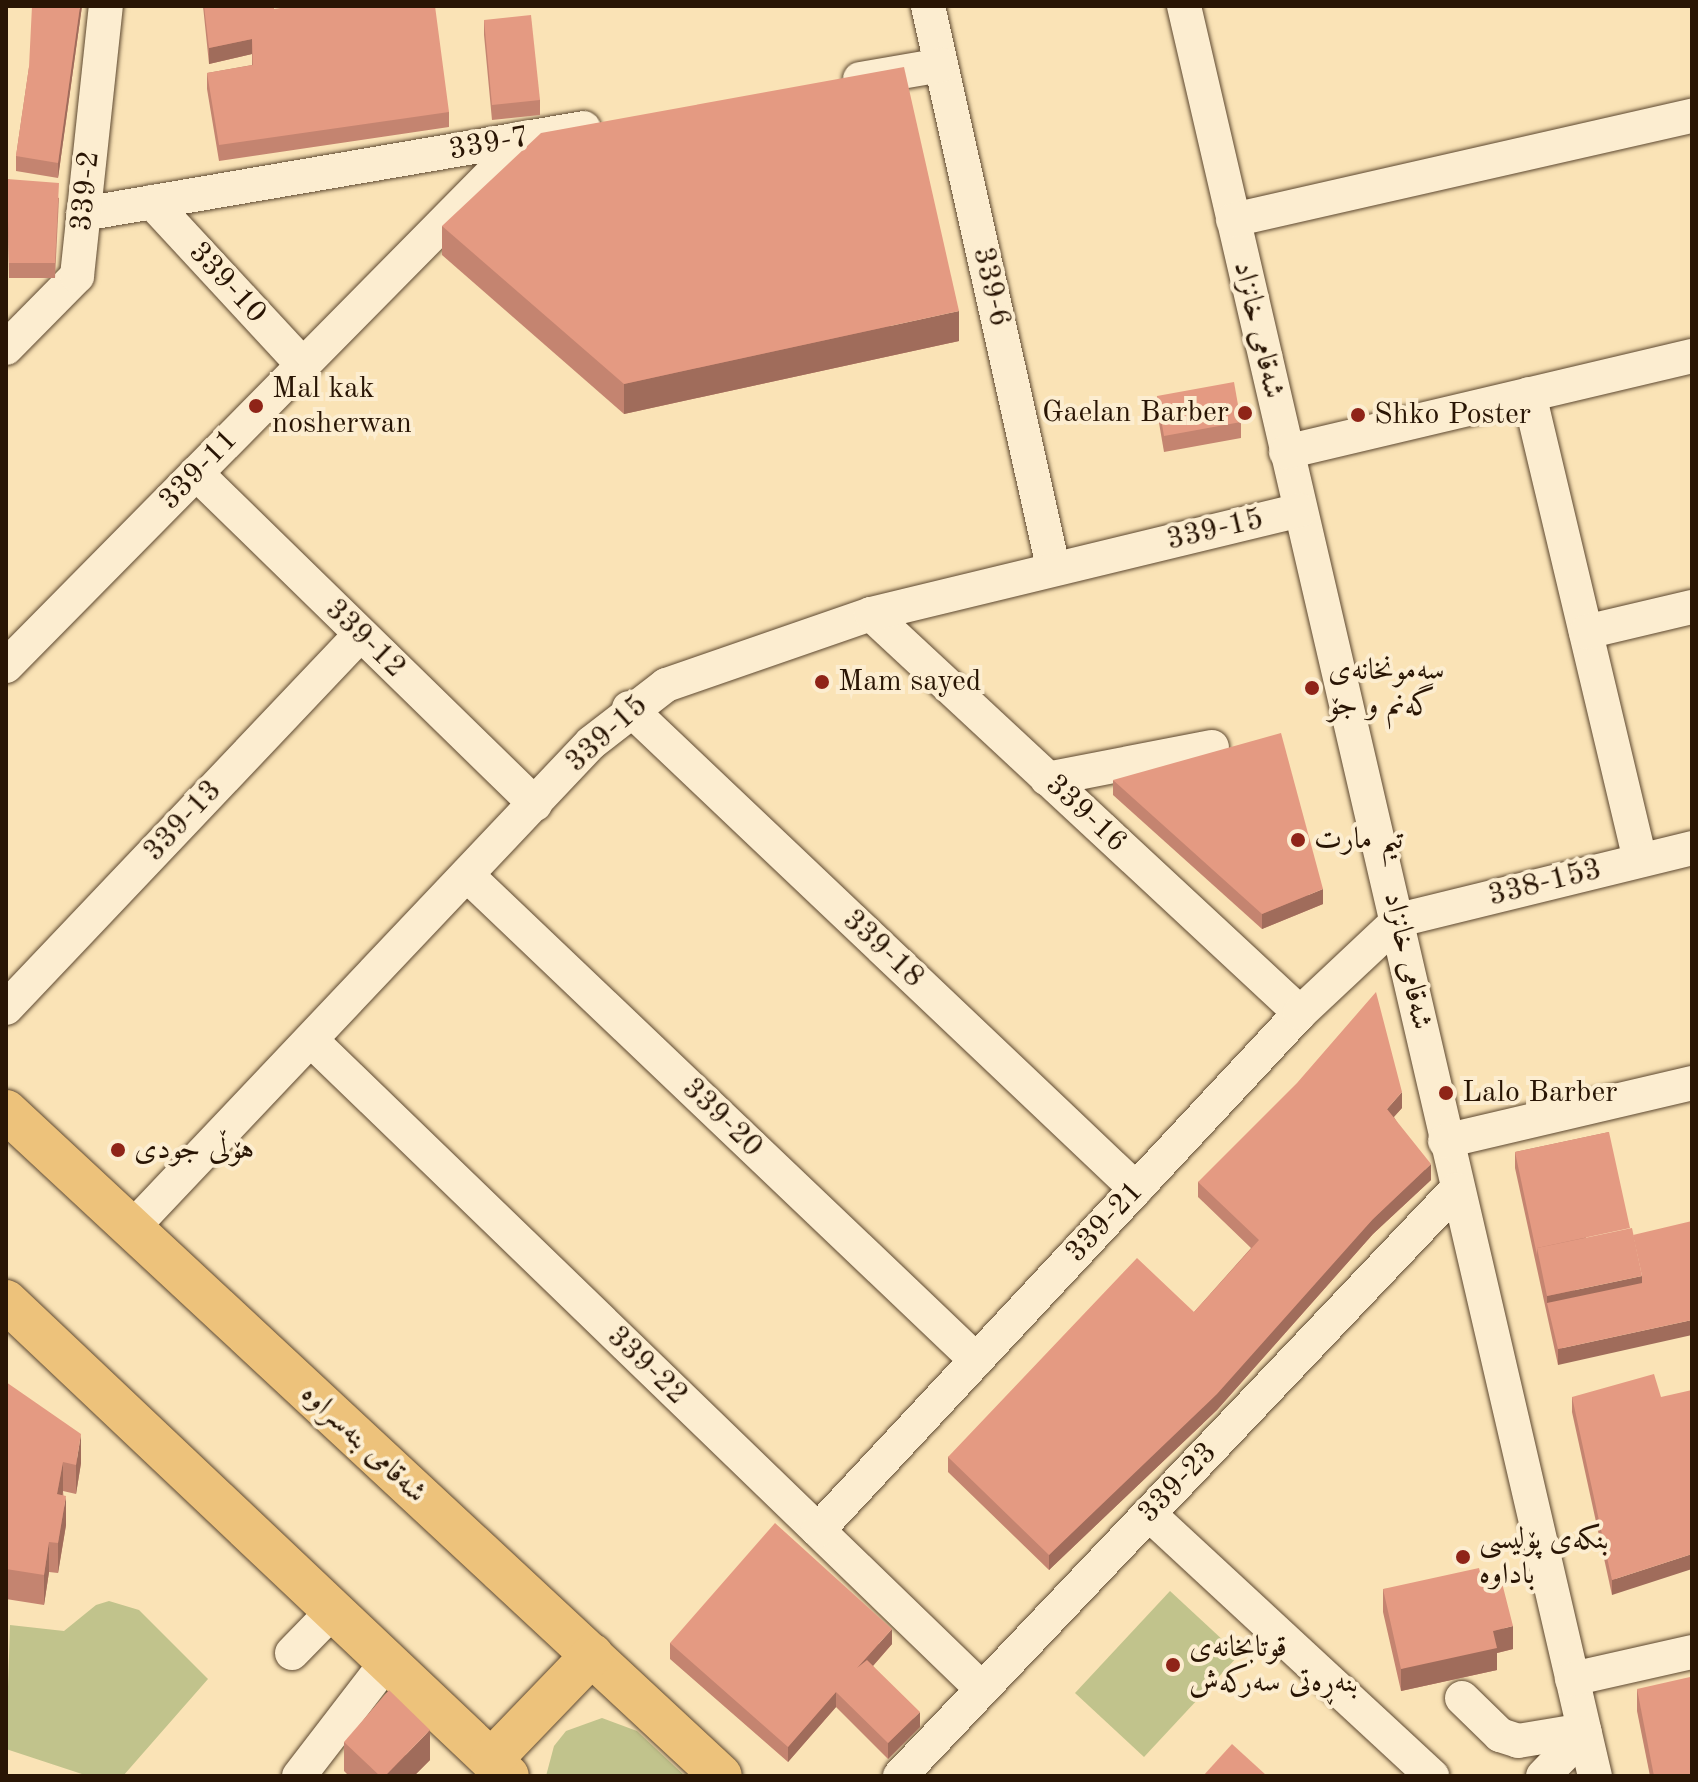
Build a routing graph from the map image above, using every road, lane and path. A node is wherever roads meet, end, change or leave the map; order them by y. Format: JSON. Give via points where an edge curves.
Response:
{"nodes":[{"id":1,"x":106,"y":6,"type":"edge"},
{"id":2,"x":928,"y":6,"type":"edge"},
{"id":3,"x":1184,"y":6,"type":"edge"},
{"id":4,"x":941,"y":65,"type":"junction"},
{"id":5,"x":834,"y":84,"type":"edge"},
{"id":6,"x":1692,"y":116,"type":"edge"},
{"id":7,"x":619,"y":122,"type":"edge"},
{"id":8,"x":527,"y":138,"type":"junction"},
{"id":9,"x":152,"y":202,"type":"junction"},
{"id":10,"x":83,"y":214,"type":"junction"},
{"id":11,"x":1233,"y":220,"type":"junction"},
{"id":12,"x":6,"y":348,"type":"edge"},
{"id":13,"x":1692,"y":356,"type":"edge"},
{"id":14,"x":302,"y":364,"type":"junction"},
{"id":15,"x":1529,"y":394,"type":"junction"},
{"id":16,"x":1286,"y":452,"type":"junction"},
{"id":17,"x":196,"y":473,"type":"junction"},
{"id":18,"x":1300,"y":510,"type":"junction"},
{"id":19,"x":1053,"y":567,"type":"junction"},
{"id":20,"x":1692,"y":607,"type":"edge"},
{"id":21,"x":871,"y":614,"type":"junction"},
{"id":22,"x":1586,"y":632,"type":"junction"},
{"id":23,"x":360,"y":635,"type":"junction"},
{"id":24,"x":6,"y":666,"type":"edge"},
{"id":25,"x":629,"y":708,"type":"junction"},
{"id":26,"x":1212,"y":747,"type":"dead end"},
{"id":27,"x":1047,"y":779,"type":"junction"},
{"id":28,"x":535,"y":804,"type":"junction"},
{"id":29,"x":1692,"y":848,"type":"edge"},
{"id":30,"x":1640,"y":860,"type":"junction"},
{"id":31,"x":468,"y":876,"type":"junction"},
{"id":32,"x":1399,"y":920,"type":"junction"},
{"id":33,"x":6,"y":1008,"type":"edge"},
{"id":34,"x":1300,"y":1013,"type":"junction"},
{"id":35,"x":313,"y":1042,"type":"junction"},
{"id":36,"x":1691,"y":1089,"type":"edge"},
{"id":37,"x":6,"y":1111,"type":"edge"},
{"id":38,"x":1445,"y":1141,"type":"junction"},
{"id":39,"x":1136,"y":1189,"type":"junction"},
{"id":40,"x":1456,"y":1190,"type":"junction"},
{"id":41,"x":131,"y":1229,"type":"junction"},
{"id":42,"x":6,"y":1301,"type":"edge"},
{"id":43,"x":976,"y":1360,"type":"junction"},
{"id":44,"x":1149,"y":1514,"type":"junction"},
{"id":45,"x":818,"y":1530,"type":"junction"},
{"id":46,"x":332,"y":1612,"type":"junction"},
{"id":47,"x":1692,"y":1652,"type":"edge"},
{"id":48,"x":292,"y":1653,"type":"dead end"},
{"id":49,"x":592,"y":1655,"type":"junction"},
{"id":50,"x":386,"y":1663,"type":"junction"},
{"id":51,"x":1572,"y":1679,"type":"junction"},
{"id":52,"x":982,"y":1689,"type":"junction"},
{"id":53,"x":1462,"y":1698,"type":"dead end"},
{"id":54,"x":1584,"y":1731,"type":"junction"},
{"id":55,"x":499,"y":1768,"type":"edge"},
{"id":56,"x":299,"y":1776,"type":"edge"},
{"id":57,"x":721,"y":1776,"type":"edge"},
{"id":58,"x":900,"y":1776,"type":"edge"},
{"id":59,"x":1432,"y":1776,"type":"edge"},
{"id":60,"x":1543,"y":1776,"type":"edge"},
{"id":61,"x":1595,"y":1776,"type":"edge"}],
"edges":[{"from":1,"to":10,"type":"street","name":"339-2"},
{"from":2,"to":4,"type":"street","name":"339-6"},
{"from":3,"to":11,"type":"street","name":"شەقامی خانزاد"},
{"from":4,"to":5,"type":"street"},
{"from":4,"to":19,"type":"street","name":"339-6"},
{"from":6,"to":11,"type":"street"},
{"from":7,"to":8,"type":"street","name":"339-7"},
{"from":8,"to":9,"type":"street","name":"339-7"},
{"from":8,"to":14,"type":"street","name":"339-11"},
{"from":9,"to":10,"type":"street","name":"339-7"},
{"from":9,"to":14,"type":"street","name":"339-10"},
{"from":10,"to":12,"type":"street","name":"339-2","via":[[77,276]]},
{"from":11,"to":16,"type":"street","name":"شەقامی خانزاد"},
{"from":13,"to":15,"type":"street"},
{"from":14,"to":17,"type":"street","name":"339-11"},
{"from":15,"to":16,"type":"street"},
{"from":15,"to":22,"type":"street"},
{"from":16,"to":18,"type":"street","name":"شەقامی خانزاد"},
{"from":17,"to":23,"type":"street","name":"339-12"},
{"from":17,"to":24,"type":"street","name":"339-11"},
{"from":18,"to":19,"type":"street","name":"339-15"},
{"from":18,"to":32,"type":"street","name":"شەقامی خانزاد"},
{"from":19,"to":21,"type":"street","name":"339-15"},
{"from":20,"to":22,"type":"street"},
{"from":21,"to":25,"type":"street","name":"339-15","via":[[666,685]]},
{"from":21,"to":27,"type":"street","name":"339-16"},
{"from":22,"to":30,"type":"street"},
{"from":23,"to":28,"type":"street","name":"339-12"},
{"from":23,"to":33,"type":"street","name":"339-13"},
{"from":25,"to":28,"type":"street","name":"339-15"},
{"from":25,"to":39,"type":"street","name":"339-18"},
{"from":26,"to":27,"type":"street"},
{"from":27,"to":34,"type":"street","name":"339-16"},
{"from":28,"to":31,"type":"street","name":"339-15"},
{"from":29,"to":30,"type":"street","name":"338-153"},
{"from":30,"to":32,"type":"street","name":"338-153"},
{"from":31,"to":35,"type":"street","name":"339-15"},
{"from":31,"to":43,"type":"street","name":"339-20"},
{"from":32,"to":34,"type":"street","name":"339-21"},
{"from":32,"to":38,"type":"street","name":"شەقامی خانزاد"},
{"from":34,"to":39,"type":"street","name":"339-21"},
{"from":35,"to":41,"type":"street","name":"339-15"},
{"from":35,"to":45,"type":"street","name":"339-22"},
{"from":36,"to":38,"type":"street"},
{"from":37,"to":41,"type":"main road","name":"شەقامی بنەسراوە"},
{"from":38,"to":40,"type":"street","name":"شەقامی خانزاد"},
{"from":39,"to":43,"type":"street","name":"339-21"},
{"from":40,"to":44,"type":"street","name":"339-23"},
{"from":40,"to":51,"type":"street","name":"شەقامی خانزاد"},
{"from":41,"to":49,"type":"main road","name":"شەقامی بنەسراوە"},
{"from":42,"to":46,"type":"main road"},
{"from":43,"to":45,"type":"street","name":"339-21"},
{"from":44,"to":52,"type":"street","name":"339-23"},
{"from":44,"to":59,"type":"street"},
{"from":45,"to":52,"type":"street","name":"339-22"},
{"from":46,"to":48,"type":"street"},
{"from":46,"to":50,"type":"main road"},
{"from":47,"to":51,"type":"street"},
{"from":49,"to":55,"type":"main road"},
{"from":49,"to":57,"type":"main road","name":"شەقامی بنەسراوە"},
{"from":50,"to":55,"type":"main road"},
{"from":50,"to":56,"type":"street"},
{"from":51,"to":54,"type":"street","name":"شەقامی خانزاد"},
{"from":52,"to":58,"type":"street","name":"339-23"},
{"from":53,"to":54,"type":"street","via":[[1500,1735],[1518,1741]]},
{"from":54,"to":60,"type":"street"},
{"from":54,"to":61,"type":"street","name":"شەقامی خانزاد"}]}
